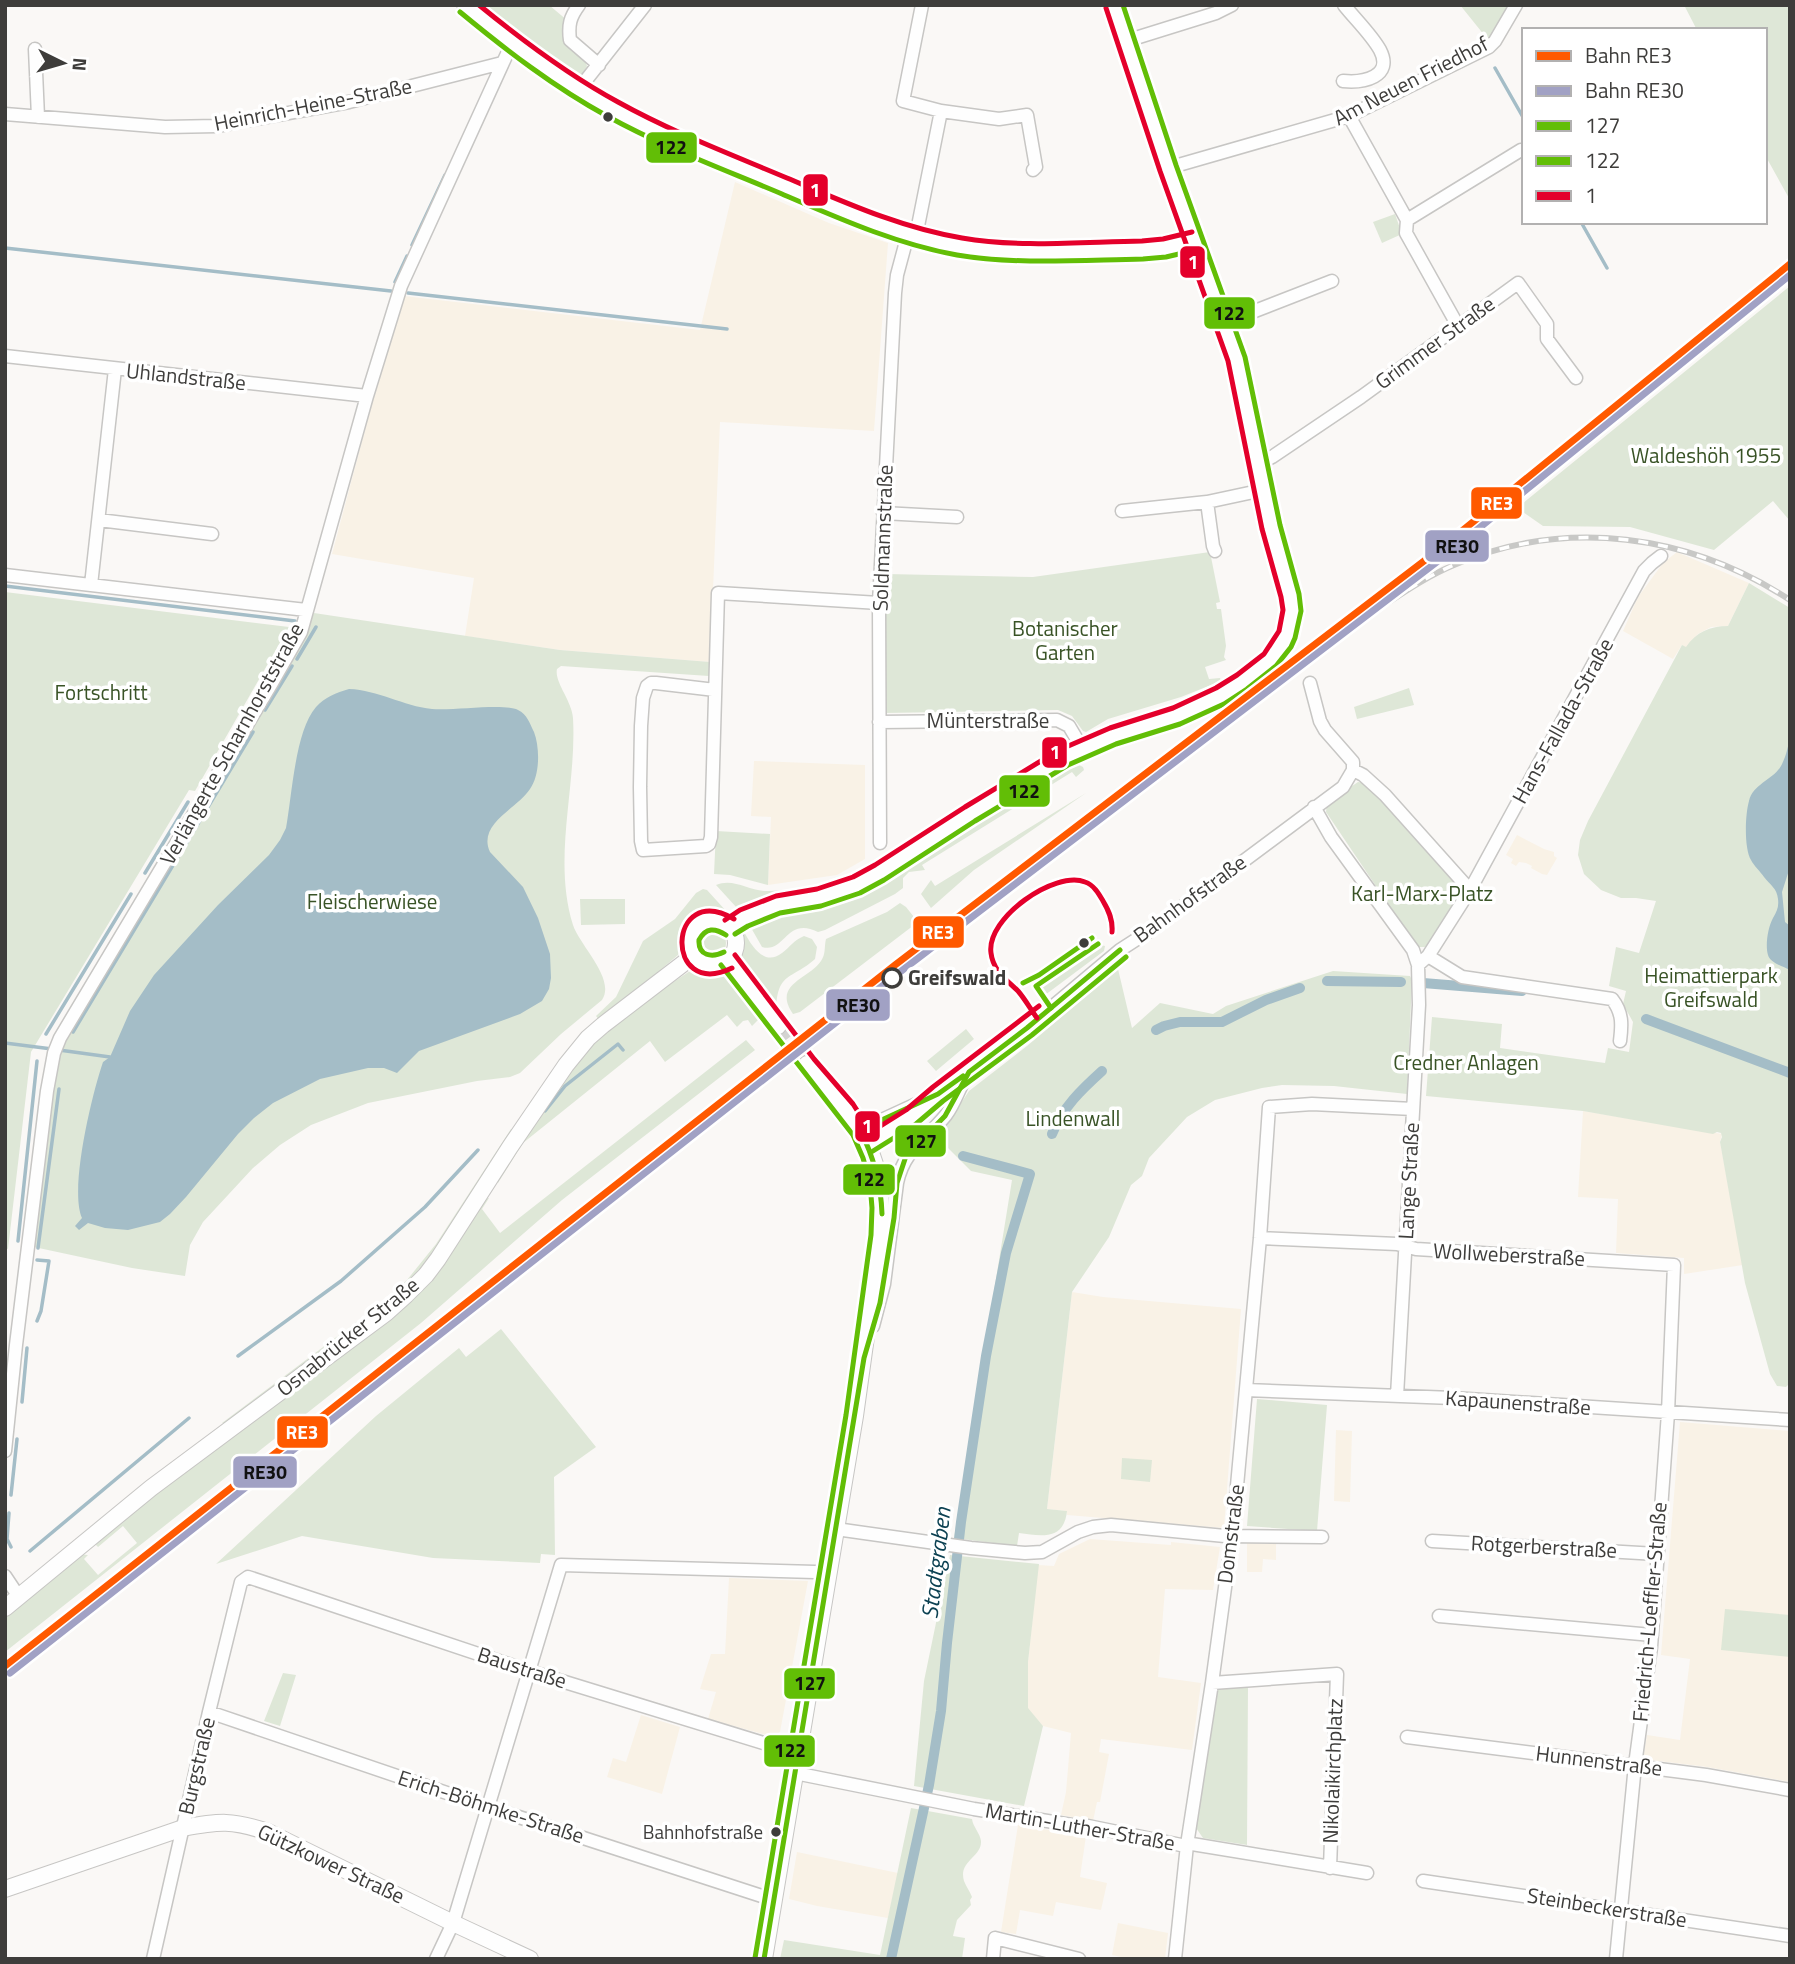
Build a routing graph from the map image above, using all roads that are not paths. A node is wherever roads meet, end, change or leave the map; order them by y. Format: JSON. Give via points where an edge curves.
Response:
{"nodes":[{"id":1,"x":465,"y":5,"type":"edge"},
{"id":2,"x":579,"y":5,"type":"edge"},
{"id":3,"x":645,"y":5,"type":"edge"},
{"id":4,"x":922,"y":5,"type":"edge"},
{"id":5,"x":1114,"y":5,"type":"edge"},
{"id":6,"x":1232,"y":5,"type":"edge"},
{"id":7,"x":1343,"y":5,"type":"edge"},
{"id":8,"x":1516,"y":5,"type":"edge"},
{"id":9,"x":1126,"y":41,"type":"junction"},
{"id":10,"x":512,"y":43,"type":"junction"},
{"id":11,"x":35,"y":49,"type":"dead end"},
{"id":12,"x":502,"y":62,"type":"junction"},
{"id":13,"x":599,"y":65,"type":"junction"},
{"id":14,"x":1343,"y":81,"type":"dead end"},
{"id":15,"x":579,"y":89,"type":"junction"},
{"id":16,"x":941,"y":111,"type":"junction"},
{"id":17,"x":5,"y":114,"type":"edge"},
{"id":18,"x":1349,"y":116,"type":"junction"},
{"id":19,"x":38,"y":117,"type":"junction"},
{"id":20,"x":1521,"y":150,"type":"dead end"},
{"id":21,"x":1168,"y":168,"type":"junction"},
{"id":22,"x":1033,"y":170,"type":"dead end"},
{"id":23,"x":1407,"y":220,"type":"junction"},
{"id":24,"x":912,"y":235,"type":"junction"},
{"id":25,"x":1194,"y":241,"type":"junction"},
{"id":26,"x":1332,"y":281,"type":"dead end"},
{"id":27,"x":1224,"y":323,"type":"junction"},
{"id":28,"x":1458,"y":326,"type":"junction"},
{"id":29,"x":5,"y":356,"type":"edge"},
{"id":30,"x":115,"y":369,"type":"junction"},
{"id":31,"x":1576,"y":378,"type":"dead end"},
{"id":32,"x":367,"y":396,"type":"junction"},
{"id":33,"x":1258,"y":464,"type":"junction"},
{"id":34,"x":1263,"y":490,"type":"junction"},
{"id":35,"x":1207,"y":502,"type":"junction"},
{"id":36,"x":1122,"y":511,"type":"dead end"},
{"id":37,"x":883,"y":513,"type":"junction"},
{"id":38,"x":957,"y":517,"type":"dead end"},
{"id":39,"x":99,"y":520,"type":"junction"},
{"id":40,"x":212,"y":534,"type":"dead end"},
{"id":41,"x":1215,"y":551,"type":"dead end"},
{"id":42,"x":1661,"y":556,"type":"dead end"},
{"id":43,"x":5,"y":575,"type":"edge"},
{"id":44,"x":91,"y":585,"type":"junction"},
{"id":45,"x":879,"y":603,"type":"junction"},
{"id":46,"x":306,"y":610,"type":"junction"},
{"id":47,"x":1310,"y":682,"type":"dead end"},
{"id":48,"x":715,"y":690,"type":"junction"},
{"id":49,"x":879,"y":722,"type":"junction"},
{"id":50,"x":1082,"y":748,"type":"junction"},
{"id":51,"x":1353,"y":770,"type":"junction"},
{"id":52,"x":1314,"y":807,"type":"junction"},
{"id":53,"x":880,"y":843,"type":"dead end"},
{"id":54,"x":1470,"y":890,"type":"junction"},
{"id":55,"x":730,"y":927,"type":"junction"},
{"id":56,"x":693,"y":956,"type":"junction"},
{"id":57,"x":728,"y":960,"type":"junction"},
{"id":58,"x":1422,"y":965,"type":"junction"},
{"id":59,"x":778,"y":1026,"type":"tunnel mouth"},
{"id":60,"x":1620,"y":1041,"type":"dead end"},
{"id":61,"x":807,"y":1063,"type":"tunnel mouth"},
{"id":62,"x":969,"y":1072,"type":"junction"},
{"id":63,"x":1413,"y":1109,"type":"junction"},
{"id":64,"x":864,"y":1137,"type":"junction"},
{"id":65,"x":1260,"y":1238,"type":"junction"},
{"id":66,"x":1405,"y":1247,"type":"junction"},
{"id":67,"x":1674,"y":1265,"type":"joint"},
{"id":68,"x":865,"y":1353,"type":"junction"},
{"id":69,"x":1246,"y":1390,"type":"junction"},
{"id":70,"x":1397,"y":1396,"type":"junction"},
{"id":71,"x":1668,"y":1413,"type":"junction"},
{"id":72,"x":1790,"y":1420,"type":"edge"},
{"id":73,"x":5,"y":1451,"type":"edge"},
{"id":74,"x":836,"y":1529,"type":"junction"},
{"id":75,"x":1232,"y":1535,"type":"junction"},
{"id":76,"x":1322,"y":1537,"type":"dead end"},
{"id":77,"x":1432,"y":1541,"type":"dead end"},
{"id":78,"x":1657,"y":1554,"type":"junction"},
{"id":79,"x":828,"y":1574,"type":"junction"},
{"id":80,"x":5,"y":1576,"type":"edge"},
{"id":81,"x":248,"y":1577,"type":"joint"},
{"id":82,"x":19,"y":1597,"type":"junction"},
{"id":83,"x":5,"y":1608,"type":"edge"},
{"id":84,"x":1439,"y":1616,"type":"dead end"},
{"id":85,"x":1652,"y":1635,"type":"junction"},
{"id":86,"x":529,"y":1671,"type":"junction"},
{"id":87,"x":1212,"y":1683,"type":"junction"},
{"id":88,"x":209,"y":1712,"type":"junction"},
{"id":89,"x":1407,"y":1737,"type":"dead end"},
{"id":90,"x":799,"y":1752,"type":"junction"},
{"id":91,"x":1635,"y":1765,"type":"junction"},
{"id":92,"x":795,"y":1773,"type":"junction"},
{"id":93,"x":1790,"y":1790,"type":"edge"},
{"id":94,"x":488,"y":1807,"type":"junction"},
{"id":95,"x":183,"y":1828,"type":"junction"},
{"id":96,"x":1186,"y":1845,"type":"junction"},
{"id":97,"x":1330,"y":1868,"type":"junction"},
{"id":98,"x":1367,"y":1873,"type":"dead end"},
{"id":99,"x":1423,"y":1881,"type":"dead end"},
{"id":100,"x":5,"y":1889,"type":"edge"},
{"id":101,"x":774,"y":1900,"type":"junction"},
{"id":102,"x":1621,"y":1909,"type":"junction"},
{"id":103,"x":453,"y":1923,"type":"junction"},
{"id":104,"x":1790,"y":1936,"type":"edge"},
{"id":105,"x":153,"y":1959,"type":"edge"},
{"id":106,"x":436,"y":1959,"type":"edge"},
{"id":107,"x":530,"y":1959,"type":"edge"},
{"id":108,"x":764,"y":1959,"type":"edge"},
{"id":109,"x":992,"y":1959,"type":"edge"},
{"id":110,"x":1079,"y":1959,"type":"edge"},
{"id":111,"x":1175,"y":1959,"type":"edge"},
{"id":112,"x":1616,"y":1959,"type":"edge"}],
"edges":[{"from":1,"to":10,"type":"main road"},
{"from":2,"to":13,"type":"street","via":[[568,28],[570,40]]},
{"from":3,"to":13,"type":"street"},
{"from":4,"to":16,"type":"street","via":[[903,101]]},
{"from":5,"to":9,"type":"main road"},
{"from":6,"to":9,"type":"street"},
{"from":7,"to":14,"type":"street","via":[[1379,49],[1383,68],[1370,80]]},
{"from":8,"to":18,"type":"street","name":"Am Neuen Friedhof","via":[[1489,47]]},
{"from":9,"to":21,"type":"main road"},
{"from":10,"to":12,"type":"street","name":"Verlängerte Scharnhorststraße"},
{"from":10,"to":15,"type":"main road"},
{"from":11,"to":19,"type":"street"},
{"from":12,"to":19,"type":"street","name":"Heinrich-Heine-Straße","via":[[349,102],[217,126],[165,127]]},
{"from":12,"to":32,"type":"street","name":"Verlängerte Scharnhorststraße","via":[[401,286]]},
{"from":13,"to":15,"type":"street"},
{"from":15,"to":24,"type":"main road","via":[[671,138]]},
{"from":16,"to":22,"type":"street","via":[[999,119],[1027,115]]},
{"from":16,"to":24,"type":"street","name":"Soldmannstraße"},
{"from":17,"to":19,"type":"street","name":"Heinrich-Heine-Straße"},
{"from":18,"to":21,"type":"street","name":"Am Neuen Friedhof"},
{"from":18,"to":23,"type":"street"},
{"from":20,"to":23,"type":"street"},
{"from":21,"to":25,"type":"main road"},
{"from":23,"to":28,"type":"street","via":[[1406,233]]},
{"from":24,"to":25,"type":"main road","via":[[1000,250],[1142,250]]},
{"from":24,"to":37,"type":"street","name":"Soldmannstraße","via":[[895,293]]},
{"from":25,"to":27,"type":"main road"},
{"from":26,"to":27,"type":"street"},
{"from":27,"to":33,"type":"main road"},
{"from":28,"to":31,"type":"street","name":"Grimmer Straße","via":[[1518,283],[1547,324],[1547,339]]},
{"from":28,"to":33,"type":"street","name":"Grimmer Straße"},
{"from":29,"to":30,"type":"street","name":"Uhlandstraße"},
{"from":30,"to":32,"type":"street","name":"Uhlandstraße"},
{"from":30,"to":39,"type":"street"},
{"from":32,"to":46,"type":"street","name":"Verlängerte Scharnhorststraße"},
{"from":33,"to":34,"type":"main road"},
{"from":34,"to":35,"type":"street"},
{"from":34,"to":50,"type":"main road","via":[[1292,610],[1283,643],[1242,682],[1197,708]]},
{"from":35,"to":36,"type":"street"},
{"from":35,"to":41,"type":"street"},
{"from":37,"to":38,"type":"street"},
{"from":37,"to":45,"type":"street","name":"Soldmannstraße"},
{"from":39,"to":40,"type":"street"},
{"from":39,"to":44,"type":"street"},
{"from":42,"to":54,"type":"street","name":"Hans-Fallada-Straße","via":[[1644,571]]},
{"from":43,"to":44,"type":"street"},
{"from":44,"to":46,"type":"street"},
{"from":45,"to":48,"type":"street","via":[[718,593]]},
{"from":45,"to":49,"type":"street","name":"Soldmannstraße"},
{"from":46,"to":73,"type":"street","name":"Verlängerte Scharnhorststraße","via":[[300,632],[272,683],[56,1049],[47,1091]]},
{"from":47,"to":51,"type":"street","via":[[1320,721],[1353,762]]},
{"from":48,"to":48,"type":"street","via":[[709,844],[643,850],[640,787],[645,690],[651,683]]},
{"from":49,"to":50,"type":"street","name":"Münterstraße","via":[[1057,720],[1069,726]]},
{"from":49,"to":53,"type":"street","name":"Soldmannstraße"},
{"from":50,"to":55,"type":"main road","via":[[879,873],[819,898],[778,904]]},
{"from":51,"to":52,"type":"street","via":[[1343,787]]},
{"from":51,"to":54,"type":"street","via":[[1385,795]]},
{"from":52,"to":58,"type":"street"},
{"from":52,"to":62,"type":"street","name":"Bahnhofstraße","via":[[1120,950]]},
{"from":54,"to":58,"type":"street"},
{"from":55,"to":56,"type":"main road","via":[[718,920],[696,926],[690,941]]},
{"from":55,"to":57,"type":"main road","via":[[735,949]]},
{"from":56,"to":57,"type":"main road","via":[[713,965]]},
{"from":56,"to":82,"type":"main road","name":"Osnabrücker Straße","via":[[588,1038],[525,1124],[438,1259],[406,1295],[151,1488]]},
{"from":57,"to":59,"type":"main road"},
{"from":58,"to":60,"type":"street","via":[[1462,977],[1612,999],[1622,1020]]},
{"from":58,"to":63,"type":"street","name":"Lange Straße"},
{"from":61,"to":64,"type":"main road"},
{"from":62,"to":64,"type":"street","name":"Bahnhofstraße"},
{"from":62,"to":68,"type":"street","name":"Bahnhofstraße","via":[[945,1116],[901,1168],[880,1303]]},
{"from":63,"to":65,"type":"street","name":"Domstraße","via":[[1312,1104],[1269,1107]]},
{"from":63,"to":66,"type":"street","name":"Lange Straße"},
{"from":64,"to":68,"type":"main road","name":"Bahnhofstraße","via":[[878,1173],[882,1212]]},
{"from":65,"to":66,"type":"street","name":"Wollweberstraße"},
{"from":65,"to":69,"type":"street","name":"Domstraße"},
{"from":66,"to":67,"type":"street","name":"Wollweberstraße"},
{"from":66,"to":70,"type":"street","name":"Lange Straße"},
{"from":67,"to":71,"type":"street","name":"Friedrich-Loeffler-Straße"},
{"from":68,"to":74,"type":"main road","name":"Bahnhofstraße"},
{"from":69,"to":70,"type":"street","name":"Kapaunenstraße"},
{"from":69,"to":75,"type":"street","name":"Domstraße"},
{"from":70,"to":71,"type":"street","name":"Kapaunenstraße"},
{"from":71,"to":72,"type":"street","name":"Kapaunenstraße"},
{"from":71,"to":78,"type":"street","name":"Friedrich-Loeffler-Straße"},
{"from":74,"to":75,"type":"street","via":[[1025,1553],[1042,1552],[1078,1532],[1111,1525]]},
{"from":74,"to":79,"type":"main road","name":"Bahnhofstraße"},
{"from":75,"to":76,"type":"street"},
{"from":75,"to":87,"type":"street","name":"Domstraße"},
{"from":77,"to":78,"type":"street","name":"Rotgerberstraße"},
{"from":78,"to":85,"type":"street","name":"Friedrich-Loeffler-Straße"},
{"from":79,"to":86,"type":"street","via":[[561,1564]]},
{"from":79,"to":90,"type":"main road","name":"Bahnhofstraße"},
{"from":80,"to":82,"type":"street"},
{"from":81,"to":86,"type":"street","name":"Baustraße"},
{"from":81,"to":88,"type":"street","name":"Burgstraße","via":[[241,1582]]},
{"from":82,"to":83,"type":"main road","name":"Osnabrücker Straße"},
{"from":84,"to":85,"type":"street"},
{"from":85,"to":91,"type":"street","name":"Friedrich-Loeffler-Straße"},
{"from":86,"to":90,"type":"street","name":"Baustraße"},
{"from":86,"to":94,"type":"street"},
{"from":87,"to":96,"type":"street","name":"Domstraße"},
{"from":87,"to":97,"type":"street","name":"Nikolaikirchplatz","via":[[1337,1674]]},
{"from":88,"to":94,"type":"street","name":"Erich-Böhmke-Straße"},
{"from":88,"to":95,"type":"street","name":"Burgstraße"},
{"from":89,"to":91,"type":"street","name":"Hunnenstraße"},
{"from":90,"to":92,"type":"main road","name":"Bahnhofstraße"},
{"from":91,"to":93,"type":"street","name":"Hunnenstraße"},
{"from":91,"to":102,"type":"street","name":"Friedrich-Loeffler-Straße"},
{"from":92,"to":96,"type":"street","name":"Martin-Luther-Straße"},
{"from":92,"to":101,"type":"main road","name":"Bahnhofstraße"},
{"from":94,"to":101,"type":"street","name":"Erich-Böhmke-Straße"},
{"from":94,"to":103,"type":"street"},
{"from":95,"to":100,"type":"main road","name":"Gützkower Straße"},
{"from":95,"to":103,"type":"main road","name":"Gützkower Straße","via":[[227,1822],[268,1832]]},
{"from":95,"to":105,"type":"street","name":"Burgstraße"},
{"from":96,"to":97,"type":"street","name":"Martin-Luther-Straße"},
{"from":96,"to":111,"type":"street","name":"Domstraße"},
{"from":97,"to":98,"type":"street","name":"Martin-Luther-Straße"},
{"from":99,"to":102,"type":"street","name":"Steinbeckerstraße"},
{"from":101,"to":108,"type":"main road","name":"Bahnhofstraße"},
{"from":102,"to":104,"type":"street","name":"Steinbeckerstraße"},
{"from":102,"to":112,"type":"street","name":"Friedrich-Loeffler-Straße"},
{"from":103,"to":106,"type":"street"},
{"from":103,"to":107,"type":"main road","name":"Gützkower Straße"},
{"from":109,"to":110,"type":"street","via":[[995,1938]]}]}
